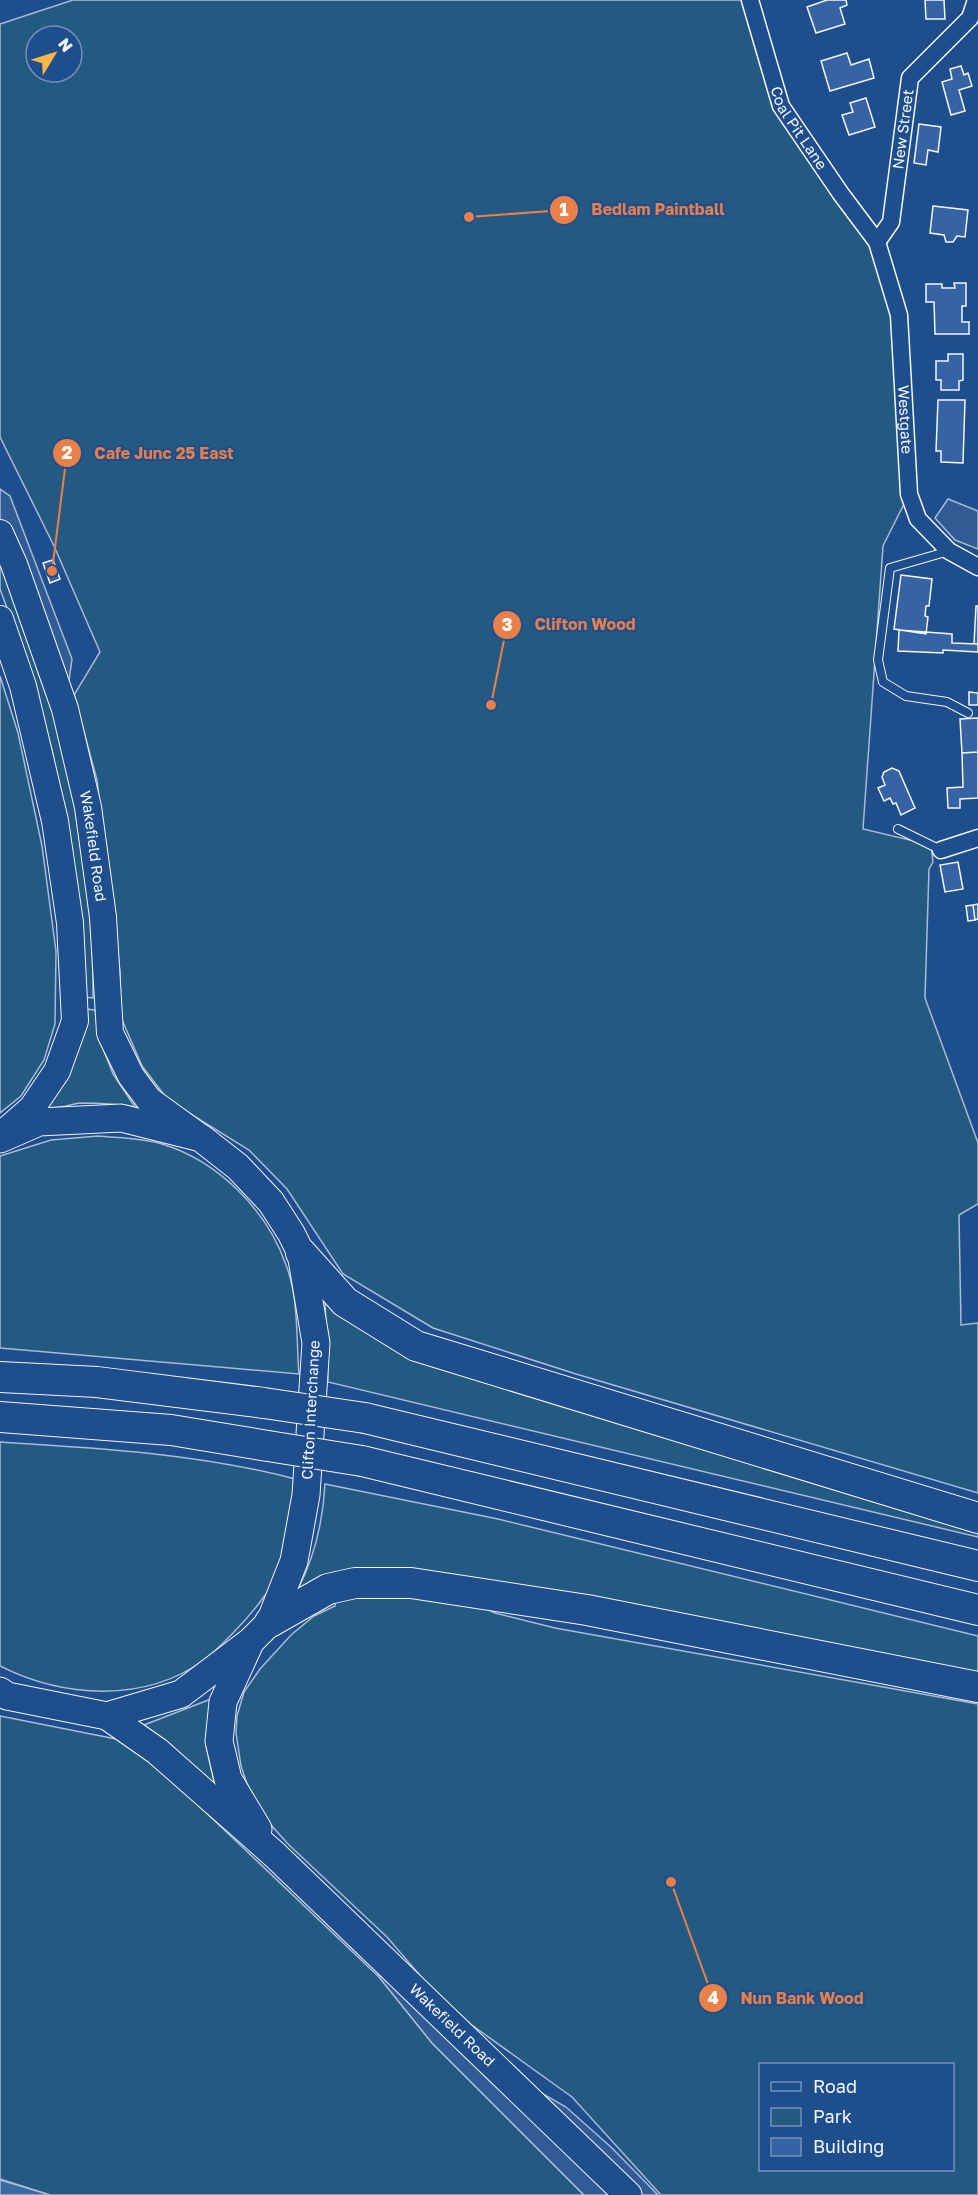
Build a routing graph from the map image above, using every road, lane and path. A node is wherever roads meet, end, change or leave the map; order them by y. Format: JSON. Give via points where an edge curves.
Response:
{"nodes":[{"id":1,"x":750,"y":0,"type":"edge"},
{"id":2,"x":975,"y":0,"type":"edge"},
{"id":3,"x":877,"y":242,"type":"junction"},
{"id":4,"x":0,"y":533,"type":"edge"},
{"id":5,"x":949,"y":551,"type":"junction"},
{"id":6,"x":978,"y":566,"type":"edge"},
{"id":7,"x":0,"y":619,"type":"edge"},
{"id":8,"x":968,"y":712,"type":"dead end"},
{"id":9,"x":898,"y":828,"type":"dead end"},
{"id":10,"x":978,"y":838,"type":"edge"},
{"id":11,"x":941,"y":850,"type":"joint"},
{"id":12,"x":0,"y":1137,"type":"edge"},
{"id":13,"x":201,"y":1138,"type":"junction"},
{"id":14,"x":301,"y":1253,"type":"junction"},
{"id":15,"x":0,"y":1377,"type":"edge"},
{"id":16,"x":0,"y":1417,"type":"edge"},
{"id":17,"x":978,"y":1518,"type":"edge"},
{"id":18,"x":978,"y":1566,"type":"edge"},
{"id":19,"x":978,"y":1610,"type":"edge"},
{"id":20,"x":261,"y":1631,"type":"junction"},
{"id":21,"x":978,"y":1687,"type":"edge"},
{"id":22,"x":0,"y":1691,"type":"edge"},
{"id":23,"x":107,"y":1716,"type":"junction"},
{"id":24,"x":275,"y":1855,"type":"junction"},
{"id":25,"x":628,"y":2195,"type":"edge"}],
"edges":[{"from":1,"to":3,"type":"street","name":"Coal Pit Lane","via":[[781,106]]},
{"from":2,"to":3,"type":"street","name":"New Street","via":[[970,18],[910,78],[891,222]]},
{"from":3,"to":5,"type":"street","name":"Westgate","via":[[899,315],[909,494],[918,519]]},
{"from":4,"to":13,"type":"main road","name":"Wakefield Road","via":[[65,709],[88,807],[103,917],[110,1033],[131,1076],[149,1100]]},
{"from":5,"to":6,"type":"street","name":"Westgate"},
{"from":5,"to":8,"type":"lane","via":[[890,568],[878,660],[884,682],[906,696],[946,702]]},
{"from":7,"to":12,"type":"main road","via":[[23,687],[55,821],[70,923],[75,1021],[57,1071],[32,1108]]},
{"from":9,"to":11,"type":"lane"},
{"from":10,"to":11,"type":"street"},
{"from":12,"to":13,"type":"highway","name":"Clifton Interchange","via":[[39,1122],[121,1118]]},
{"from":13,"to":14,"type":"highway","name":"Clifton Interchange","via":[[238,1167],[271,1202]]},
{"from":14,"to":17,"type":"highway","via":[[345,1302],[416,1346]]},
{"from":14,"to":20,"type":"highway","name":"Clifton Interchange","via":[[316,1343],[306,1495],[294,1561]]},
{"from":15,"to":18,"type":"highway","bridge":true,"via":[[97,1382],[365,1418]]},
{"from":16,"to":19,"type":"highway","bridge":true,"via":[[171,1430],[362,1461]]},
{"from":20,"to":21,"type":"highway","via":[[328,1589],[355,1583],[411,1583],[587,1610]]},
{"from":20,"to":23,"type":"highway","via":[[181,1694]]},
{"from":20,"to":24,"type":"highway","name":"Wakefield Road","via":[[223,1702],[219,1741],[228,1779]]},
{"from":22,"to":23,"type":"highway","via":[[7,1696]]},
{"from":23,"to":24,"type":"highway","name":"Wakefield Road","via":[[157,1751]]},
{"from":24,"to":25,"type":"highway","name":"Wakefield Road"}]}
